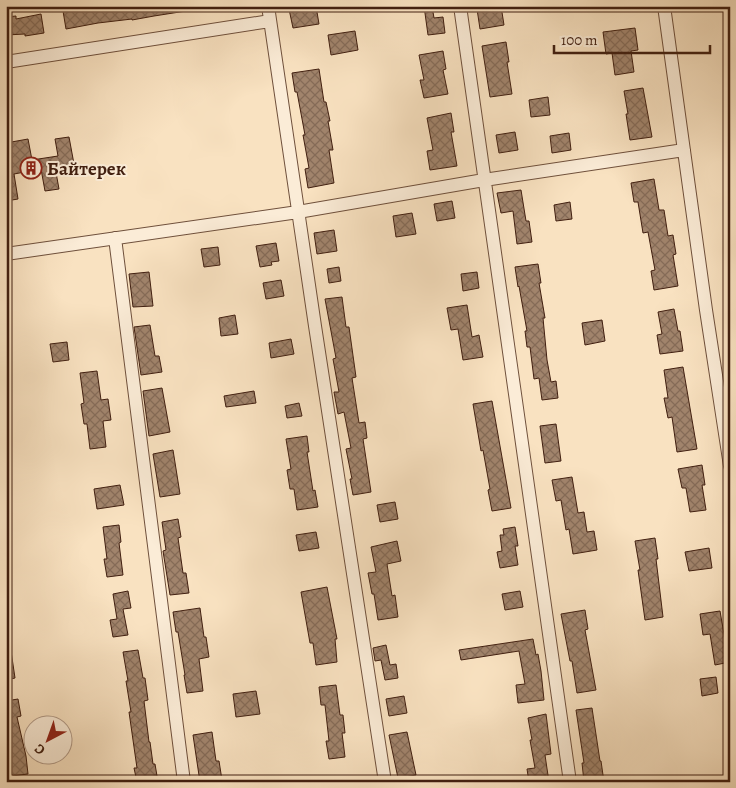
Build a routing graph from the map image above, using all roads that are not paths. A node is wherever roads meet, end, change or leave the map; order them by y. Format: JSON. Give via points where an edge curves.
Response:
{"nodes":[{"id":1,"x":268,"y":6,"type":"edge"},
{"id":2,"x":460,"y":6,"type":"edge"},
{"id":3,"x":664,"y":6,"type":"edge"},
{"id":4,"x":270,"y":21,"type":"junction"},
{"id":5,"x":6,"y":62,"type":"edge"},
{"id":6,"x":684,"y":150,"type":"junction"},
{"id":7,"x":484,"y":180,"type":"junction"},
{"id":8,"x":298,"y":212,"type":"junction"},
{"id":9,"x":115,"y":238,"type":"junction"},
{"id":10,"x":6,"y":254,"type":"edge"},
{"id":11,"x":730,"y":466,"type":"edge"},
{"id":12,"x":184,"y":782,"type":"edge"},
{"id":13,"x":385,"y":782,"type":"edge"},
{"id":14,"x":570,"y":782,"type":"edge"}],
"edges":[{"from":1,"to":4,"type":"street"},
{"from":2,"to":7,"type":"street"},
{"from":3,"to":6,"type":"street"},
{"from":4,"to":5,"type":"street"},
{"from":4,"to":8,"type":"street"},
{"from":6,"to":7,"type":"street"},
{"from":6,"to":11,"type":"street"},
{"from":7,"to":8,"type":"street"},
{"from":7,"to":14,"type":"street"},
{"from":8,"to":9,"type":"street"},
{"from":8,"to":13,"type":"street"},
{"from":9,"to":10,"type":"street"},
{"from":9,"to":12,"type":"street"}]}
